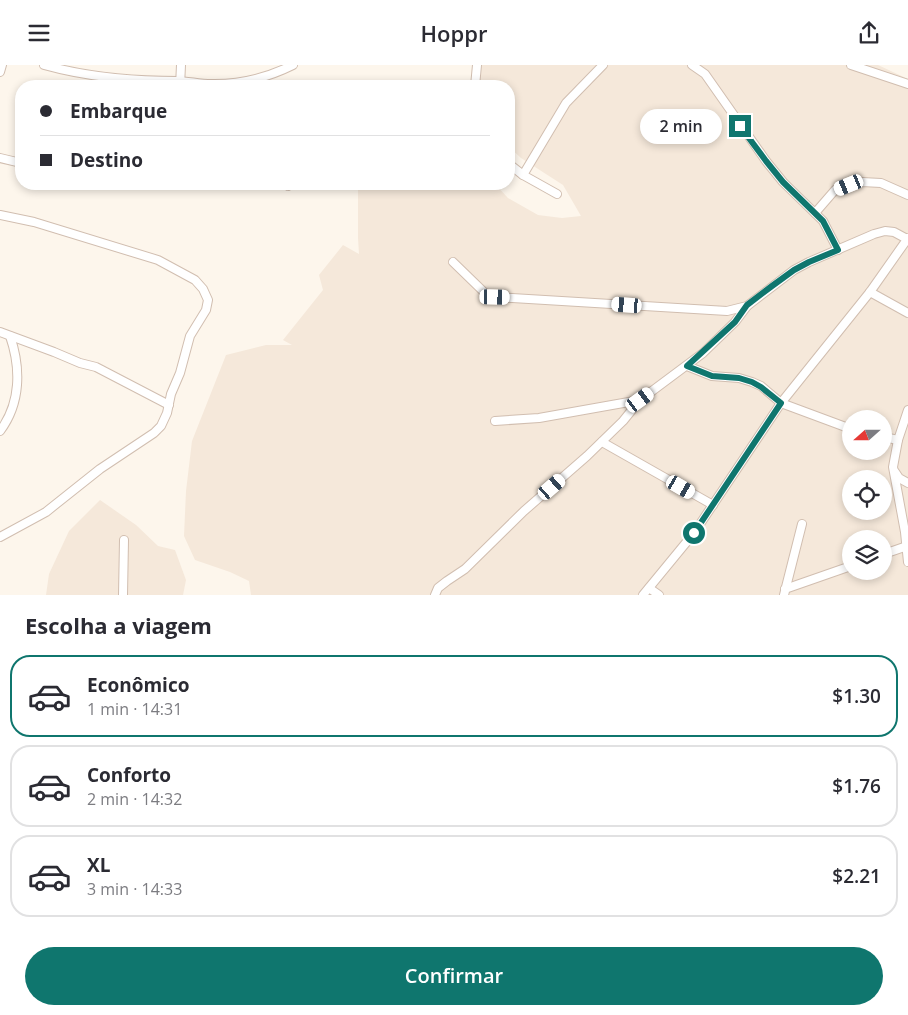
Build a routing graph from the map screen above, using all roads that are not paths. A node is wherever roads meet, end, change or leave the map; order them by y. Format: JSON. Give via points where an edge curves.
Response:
{"nodes":[{"id":1,"x":2,"y":65,"type":"edge"},
{"id":2,"x":44,"y":65,"type":"edge"},
{"id":3,"x":181,"y":65,"type":"edge"},
{"id":4,"x":293,"y":65,"type":"edge"},
{"id":5,"x":476,"y":65,"type":"edge"},
{"id":6,"x":602,"y":65,"type":"edge"},
{"id":7,"x":692,"y":65,"type":"edge"},
{"id":8,"x":852,"y":65,"type":"edge"},
{"id":9,"x":0,"y":72,"type":"edge"},
{"id":10,"x":262,"y":77,"type":"junction"},
{"id":11,"x":136,"y":80,"type":"edge"},
{"id":12,"x":180,"y":80,"type":"edge"},
{"id":13,"x":248,"y":80,"type":"edge"},
{"id":14,"x":263,"y":80,"type":"edge"},
{"id":15,"x":475,"y":80,"type":"edge"},
{"id":16,"x":908,"y":84,"type":"edge"},
{"id":17,"x":0,"y":158,"type":"edge"},
{"id":18,"x":15,"y":162,"type":"edge"},
{"id":19,"x":515,"y":169,"type":"edge"},
{"id":20,"x":523,"y":175,"type":"junction"},
{"id":21,"x":557,"y":193,"type":"dead end"},
{"id":22,"x":908,"y":195,"type":"edge"},
{"id":23,"x":815,"y":213,"type":"junction"},
{"id":24,"x":0,"y":215,"type":"edge"},
{"id":25,"x":908,"y":239,"type":"edge"},
{"id":26,"x":838,"y":250,"type":"junction"},
{"id":27,"x":453,"y":262,"type":"dead end"},
{"id":28,"x":870,"y":291,"type":"junction"},
{"id":29,"x":747,"y":305,"type":"junction"},
{"id":30,"x":908,"y":313,"type":"edge"},
{"id":31,"x":0,"y":332,"type":"edge"},
{"id":32,"x":10,"y":336,"type":"junction"},
{"id":33,"x":687,"y":366,"type":"junction"},
{"id":34,"x":640,"y":400,"type":"junction"},
{"id":35,"x":781,"y":403,"type":"junction"},
{"id":36,"x":169,"y":405,"type":"junction"},
{"id":37,"x":908,"y":410,"type":"edge"},
{"id":38,"x":495,"y":421,"type":"dead end"},
{"id":39,"x":842,"y":426,"type":"edge"},
{"id":40,"x":0,"y":431,"type":"edge"},
{"id":41,"x":892,"y":439,"type":"edge"},
{"id":42,"x":898,"y":440,"type":"junction"},
{"id":43,"x":602,"y":442,"type":"junction"},
{"id":44,"x":895,"y":472,"type":"junction"},
{"id":45,"x":908,"y":483,"type":"edge"},
{"id":46,"x":713,"y":505,"type":"junction"},
{"id":47,"x":802,"y":524,"type":"dead end"},
{"id":48,"x":0,"y":537,"type":"edge"},
{"id":49,"x":124,"y":540,"type":"dead end"},
{"id":50,"x":907,"y":546,"type":"edge"},
{"id":51,"x":892,"y":552,"type":"edge"},
{"id":52,"x":908,"y":562,"type":"edge"},
{"id":53,"x":842,"y":569,"type":"edge"},
{"id":54,"x":648,"y":588,"type":"junction"},
{"id":55,"x":784,"y":592,"type":"edge"},
{"id":56,"x":123,"y":595,"type":"edge"},
{"id":57,"x":435,"y":595,"type":"edge"},
{"id":58,"x":643,"y":595,"type":"edge"},
{"id":59,"x":659,"y":595,"type":"edge"}],
"edges":[{"from":1,"to":9,"type":"street"},
{"from":2,"to":11,"type":"street","via":[[67,72]]},
{"from":3,"to":12,"type":"street"},
{"from":4,"to":10,"type":"street"},
{"from":5,"to":15,"type":"street"},
{"from":6,"to":20,"type":"street","via":[[566,103]]},
{"from":7,"to":23,"type":"street","via":[[705,75],[783,182]]},
{"from":8,"to":16,"type":"street"},
{"from":10,"to":13,"type":"street"},
{"from":10,"to":14,"type":"street"},
{"from":17,"to":18,"type":"street"},
{"from":19,"to":20,"type":"street"},
{"from":20,"to":21,"type":"street"},
{"from":22,"to":23,"type":"street","via":[[881,183],[862,182],[835,190]]},
{"from":23,"to":26,"type":"street","via":[[823,221]]},
{"from":24,"to":36,"type":"street","via":[[34,222],[158,260],[195,280],[208,300],[206,310],[190,336]]},
{"from":25,"to":26,"type":"street","via":[[885,231]]},
{"from":25,"to":28,"type":"street"},
{"from":26,"to":29,"type":"street","via":[[794,270]]},
{"from":27,"to":29,"type":"street","via":[[480,289],[495,297],[727,311]]},
{"from":28,"to":30,"type":"street"},
{"from":28,"to":35,"type":"street"},
{"from":29,"to":33,"type":"street","via":[[735,322]]},
{"from":31,"to":32,"type":"street"},
{"from":32,"to":36,"type":"street","via":[[96,367]]},
{"from":32,"to":40,"type":"street","via":[[16,353],[16,399]]},
{"from":33,"to":34,"type":"street"},
{"from":33,"to":35,"type":"street","via":[[712,376],[752,382]]},
{"from":34,"to":38,"type":"street"},
{"from":34,"to":43,"type":"street"},
{"from":35,"to":39,"type":"street"},
{"from":35,"to":46,"type":"street"},
{"from":36,"to":48,"type":"street","via":[[161,426],[154,433],[100,469],[46,512]]},
{"from":37,"to":42,"type":"street"},
{"from":41,"to":42,"type":"street"},
{"from":42,"to":44,"type":"street"},
{"from":43,"to":46,"type":"street"},
{"from":43,"to":57,"type":"street"},
{"from":44,"to":45,"type":"street"},
{"from":44,"to":50,"type":"street"},
{"from":46,"to":54,"type":"street"},
{"from":47,"to":55,"type":"street"},
{"from":49,"to":56,"type":"street"},
{"from":50,"to":51,"type":"street"},
{"from":50,"to":52,"type":"street"},
{"from":53,"to":55,"type":"street"},
{"from":54,"to":58,"type":"street"},
{"from":54,"to":59,"type":"street"}]}
